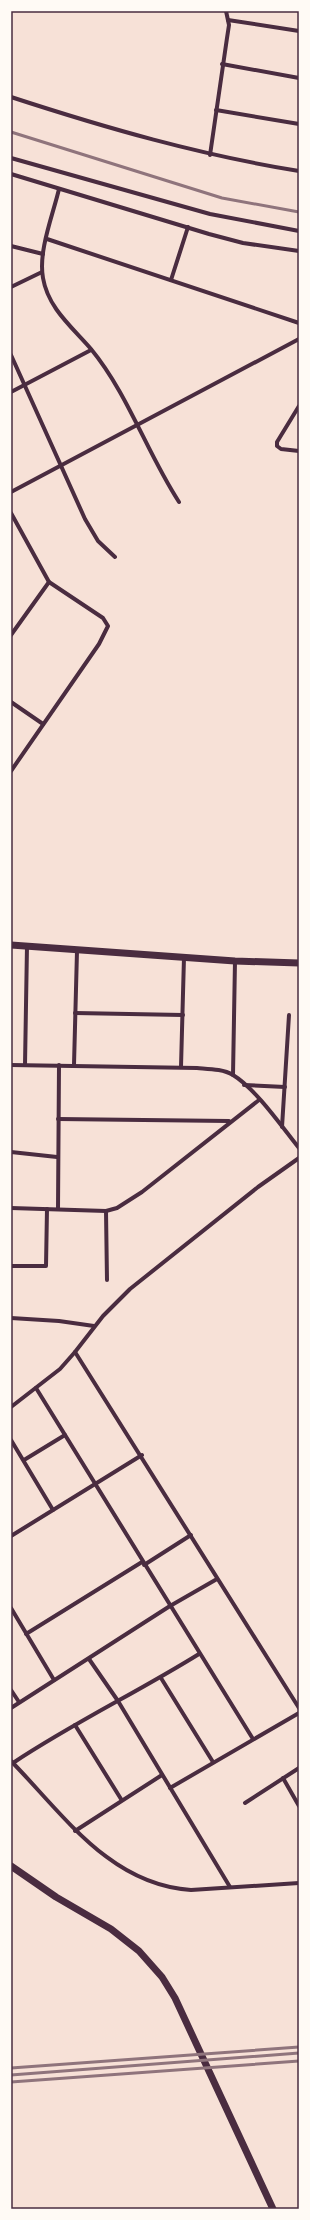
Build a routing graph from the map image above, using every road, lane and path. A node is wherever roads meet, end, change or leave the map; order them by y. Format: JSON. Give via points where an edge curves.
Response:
{"nodes":[{"id":1,"x":226,"y":11,"type":"edge"},
{"id":2,"x":228,"y":20,"type":"junction"},
{"id":3,"x":299,"y":31,"type":"edge"},
{"id":4,"x":222,"y":64,"type":"junction"},
{"id":5,"x":299,"y":78,"type":"edge"},
{"id":6,"x":11,"y":97,"type":"edge"},
{"id":7,"x":216,"y":110,"type":"junction"},
{"id":8,"x":299,"y":124,"type":"edge"},
{"id":9,"x":210,"y":155,"type":"junction"},
{"id":10,"x":11,"y":158,"type":"edge"},
{"id":11,"x":299,"y":172,"type":"edge"},
{"id":12,"x":11,"y":174,"type":"edge"},
{"id":13,"x":59,"y":189,"type":"junction"},
{"id":14,"x":188,"y":227,"type":"junction"},
{"id":15,"x":299,"y":231,"type":"edge"},
{"id":16,"x":47,"y":239,"type":"junction"},
{"id":17,"x":11,"y":246,"type":"edge"},
{"id":18,"x":299,"y":251,"type":"edge"},
{"id":19,"x":42,"y":254,"type":"junction"},
{"id":20,"x":42,"y":272,"type":"junction"},
{"id":21,"x":171,"y":280,"type":"junction"},
{"id":22,"x":11,"y":287,"type":"edge"},
{"id":23,"x":299,"y":323,"type":"edge"},
{"id":24,"x":299,"y":339,"type":"edge"},
{"id":25,"x":91,"y":350,"type":"junction"},
{"id":26,"x":11,"y":355,"type":"edge"},
{"id":27,"x":26,"y":384,"type":"junction"},
{"id":28,"x":11,"y":392,"type":"edge"},
{"id":29,"x":299,"y":406,"type":"edge"},
{"id":30,"x":137,"y":426,"type":"junction"},
{"id":31,"x":299,"y":451,"type":"edge"},
{"id":32,"x":61,"y":466,"type":"junction"},
{"id":33,"x":11,"y":492,"type":"edge"},
{"id":34,"x":178,"y":502,"type":"dead end"},
{"id":35,"x":11,"y":513,"type":"edge"},
{"id":36,"x":116,"y":557,"type":"dead end"},
{"id":37,"x":49,"y":582,"type":"junction"},
{"id":38,"x":11,"y":635,"type":"edge"},
{"id":39,"x":11,"y":702,"type":"edge"},
{"id":40,"x":43,"y":724,"type":"junction"},
{"id":41,"x":11,"y":771,"type":"edge"},
{"id":42,"x":11,"y":945,"type":"edge"},
{"id":43,"x":27,"y":946,"type":"junction"},
{"id":44,"x":77,"y":951,"type":"junction"},
{"id":45,"x":184,"y":957,"type":"junction"},
{"id":46,"x":234,"y":961,"type":"junction"},
{"id":47,"x":299,"y":963,"type":"edge"},
{"id":48,"x":75,"y":1013,"type":"junction"},
{"id":49,"x":183,"y":1015,"type":"junction"},
{"id":50,"x":289,"y":1015,"type":"dead end"},
{"id":51,"x":11,"y":1065,"type":"edge"},
{"id":52,"x":26,"y":1065,"type":"junction"},
{"id":53,"x":59,"y":1066,"type":"junction"},
{"id":54,"x":74,"y":1066,"type":"junction"},
{"id":55,"x":181,"y":1067,"type":"junction"},
{"id":56,"x":233,"y":1075,"type":"junction"},
{"id":57,"x":244,"y":1085,"type":"junction"},
{"id":58,"x":285,"y":1086,"type":"junction"},
{"id":59,"x":259,"y":1100,"type":"junction"},
{"id":60,"x":58,"y":1119,"type":"junction"},
{"id":61,"x":230,"y":1121,"type":"junction"},
{"id":62,"x":282,"y":1127,"type":"junction"},
{"id":63,"x":299,"y":1148,"type":"edge"},
{"id":64,"x":11,"y":1152,"type":"edge"},
{"id":65,"x":57,"y":1157,"type":"junction"},
{"id":66,"x":299,"y":1158,"type":"edge"},
{"id":67,"x":11,"y":1208,"type":"edge"},
{"id":68,"x":47,"y":1209,"type":"junction"},
{"id":69,"x":58,"y":1209,"type":"junction"},
{"id":70,"x":106,"y":1211,"type":"junction"},
{"id":71,"x":11,"y":1266,"type":"edge"},
{"id":72,"x":107,"y":1280,"type":"dead end"},
{"id":73,"x":11,"y":1318,"type":"edge"},
{"id":74,"x":94,"y":1326,"type":"junction"},
{"id":75,"x":75,"y":1352,"type":"junction"},
{"id":76,"x":36,"y":1388,"type":"junction"},
{"id":77,"x":11,"y":1407,"type":"edge"},
{"id":78,"x":65,"y":1435,"type":"junction"},
{"id":79,"x":11,"y":1440,"type":"edge"},
{"id":80,"x":142,"y":1456,"type":"junction"},
{"id":81,"x":24,"y":1460,"type":"junction"},
{"id":82,"x":95,"y":1484,"type":"junction"},
{"id":83,"x":53,"y":1510,"type":"junction"},
{"id":84,"x":191,"y":1535,"type":"junction"},
{"id":85,"x":11,"y":1536,"type":"edge"},
{"id":86,"x":143,"y":1563,"type":"junction"},
{"id":87,"x":217,"y":1579,"type":"junction"},
{"id":88,"x":170,"y":1606,"type":"junction"},
{"id":89,"x":11,"y":1608,"type":"edge"},
{"id":90,"x":26,"y":1634,"type":"junction"},
{"id":91,"x":199,"y":1654,"type":"junction"},
{"id":92,"x":89,"y":1659,"type":"junction"},
{"id":93,"x":161,"y":1678,"type":"junction"},
{"id":94,"x":54,"y":1680,"type":"junction"},
{"id":95,"x":11,"y":1690,"type":"edge"},
{"id":96,"x":118,"y":1701,"type":"junction"},
{"id":97,"x":19,"y":1702,"type":"junction"},
{"id":98,"x":11,"y":1708,"type":"edge"},
{"id":99,"x":299,"y":1708,"type":"edge"},
{"id":100,"x":299,"y":1713,"type":"edge"},
{"id":101,"x":74,"y":1725,"type":"junction"},
{"id":102,"x":253,"y":1740,"type":"junction"},
{"id":103,"x":12,"y":1762,"type":"edge"},
{"id":104,"x":213,"y":1762,"type":"junction"},
{"id":105,"x":299,"y":1768,"type":"edge"},
{"id":106,"x":162,"y":1775,"type":"junction"},
{"id":107,"x":283,"y":1778,"type":"junction"},
{"id":108,"x":170,"y":1788,"type":"junction"},
{"id":109,"x":122,"y":1799,"type":"junction"},
{"id":110,"x":245,"y":1803,"type":"dead end"},
{"id":111,"x":299,"y":1806,"type":"edge"},
{"id":112,"x":75,"y":1831,"type":"junction"},
{"id":113,"x":11,"y":1866,"type":"edge"},
{"id":114,"x":299,"y":1882,"type":"edge"},
{"id":115,"x":230,"y":1888,"type":"junction"},
{"id":116,"x":270,"y":2201,"type":"junction"},
{"id":117,"x":270,"y":2209,"type":"edge"},
{"id":118,"x":273,"y":2209,"type":"edge"},
{"id":119,"x":278,"y":2209,"type":"edge"}],
"edges":[{"from":1,"to":2,"type":"street"},
{"from":2,"to":3,"type":"street"},
{"from":2,"to":4,"type":"street"},
{"from":4,"to":5,"type":"street"},
{"from":4,"to":7,"type":"street"},
{"from":6,"to":9,"type":"street"},
{"from":7,"to":8,"type":"street"},
{"from":7,"to":9,"type":"street"},
{"from":9,"to":11,"type":"street"},
{"from":10,"to":15,"type":"street","via":[[210,214]]},
{"from":12,"to":13,"type":"street"},
{"from":13,"to":14,"type":"street"},
{"from":13,"to":16,"type":"street"},
{"from":14,"to":18,"type":"street","via":[[243,242]]},
{"from":14,"to":21,"type":"street"},
{"from":16,"to":19,"type":"street"},
{"from":16,"to":21,"type":"street"},
{"from":17,"to":19,"type":"street"},
{"from":19,"to":20,"type":"street"},
{"from":20,"to":22,"type":"street"},
{"from":20,"to":25,"type":"street","via":[[45,289],[59,314]]},
{"from":21,"to":23,"type":"street"},
{"from":24,"to":30,"type":"street"},
{"from":25,"to":27,"type":"street"},
{"from":25,"to":30,"type":"street","via":[[108,372]]},
{"from":26,"to":27,"type":"street"},
{"from":27,"to":28,"type":"street"},
{"from":27,"to":32,"type":"street"},
{"from":29,"to":31,"type":"street","via":[[277,446],[281,449]]},
{"from":30,"to":32,"type":"street"},
{"from":30,"to":34,"type":"street","via":[[156,466]]},
{"from":32,"to":33,"type":"street"},
{"from":32,"to":36,"type":"street","via":[[93,534],[102,546]]},
{"from":35,"to":37,"type":"street"},
{"from":37,"to":38,"type":"street"},
{"from":37,"to":40,"type":"street","via":[[103,618],[108,626],[99,644]]},
{"from":39,"to":40,"type":"street"},
{"from":40,"to":41,"type":"street"},
{"from":42,"to":43,"type":"main road"},
{"from":43,"to":44,"type":"main road"},
{"from":43,"to":52,"type":"street"},
{"from":44,"to":45,"type":"main road"},
{"from":44,"to":48,"type":"street"},
{"from":45,"to":46,"type":"main road"},
{"from":45,"to":49,"type":"street"},
{"from":46,"to":47,"type":"main road"},
{"from":46,"to":56,"type":"street"},
{"from":48,"to":49,"type":"street"},
{"from":48,"to":54,"type":"street"},
{"from":49,"to":55,"type":"street"},
{"from":50,"to":58,"type":"street"},
{"from":51,"to":52,"type":"street"},
{"from":52,"to":53,"type":"street"},
{"from":53,"to":54,"type":"street"},
{"from":53,"to":60,"type":"street"},
{"from":54,"to":55,"type":"street"},
{"from":55,"to":56,"type":"street","via":[[214,1070]]},
{"from":56,"to":57,"type":"street"},
{"from":57,"to":58,"type":"street"},
{"from":57,"to":59,"type":"street"},
{"from":58,"to":62,"type":"street"},
{"from":59,"to":61,"type":"street"},
{"from":59,"to":62,"type":"street"},
{"from":60,"to":61,"type":"street"},
{"from":60,"to":65,"type":"street"},
{"from":61,"to":70,"type":"street","via":[[142,1192],[117,1208]]},
{"from":62,"to":63,"type":"street"},
{"from":64,"to":65,"type":"street"},
{"from":65,"to":69,"type":"street"},
{"from":66,"to":74,"type":"street","via":[[148,1274]]},
{"from":67,"to":68,"type":"street"},
{"from":68,"to":69,"type":"street"},
{"from":68,"to":71,"type":"street","via":[[46,1266]]},
{"from":69,"to":70,"type":"street"},
{"from":70,"to":72,"type":"street"},
{"from":73,"to":74,"type":"street"},
{"from":74,"to":75,"type":"street"},
{"from":75,"to":76,"type":"street"},
{"from":75,"to":80,"type":"street"},
{"from":76,"to":77,"type":"street"},
{"from":76,"to":78,"type":"street"},
{"from":78,"to":81,"type":"street"},
{"from":78,"to":82,"type":"street"},
{"from":79,"to":81,"type":"street"},
{"from":80,"to":82,"type":"street"},
{"from":80,"to":84,"type":"street"},
{"from":81,"to":83,"type":"street"},
{"from":82,"to":83,"type":"street"},
{"from":82,"to":86,"type":"street"},
{"from":83,"to":85,"type":"street"},
{"from":84,"to":86,"type":"street"},
{"from":84,"to":87,"type":"street"},
{"from":86,"to":88,"type":"street"},
{"from":86,"to":90,"type":"street"},
{"from":87,"to":88,"type":"street"},
{"from":87,"to":99,"type":"street"},
{"from":88,"to":91,"type":"street"},
{"from":88,"to":92,"type":"street"},
{"from":89,"to":90,"type":"street"},
{"from":90,"to":94,"type":"street"},
{"from":91,"to":93,"type":"street"},
{"from":91,"to":102,"type":"street"},
{"from":92,"to":94,"type":"street"},
{"from":92,"to":96,"type":"street"},
{"from":93,"to":96,"type":"street"},
{"from":93,"to":104,"type":"street"},
{"from":94,"to":97,"type":"street"},
{"from":95,"to":97,"type":"street"},
{"from":96,"to":101,"type":"street"},
{"from":96,"to":106,"type":"street"},
{"from":97,"to":98,"type":"street"},
{"from":100,"to":102,"type":"street"},
{"from":101,"to":103,"type":"street"},
{"from":101,"to":109,"type":"street"},
{"from":102,"to":104,"type":"street"},
{"from":103,"to":112,"type":"street"},
{"from":104,"to":108,"type":"street"},
{"from":105,"to":107,"type":"street"},
{"from":106,"to":108,"type":"street"},
{"from":106,"to":109,"type":"street"},
{"from":107,"to":110,"type":"street"},
{"from":107,"to":111,"type":"street"},
{"from":108,"to":115,"type":"street"},
{"from":109,"to":112,"type":"street"},
{"from":112,"to":115,"type":"street","via":[[111,1861],[152,1883],[177,1889]]},
{"from":113,"to":116,"type":"main road","via":[[56,1897],[111,1929],[139,1951],[162,1977],[175,1998]]},
{"from":114,"to":115,"type":"street"},
{"from":116,"to":117,"type":"main road"},
{"from":116,"to":118,"type":"main road"},
{"from":116,"to":119,"type":"main road"}]}
